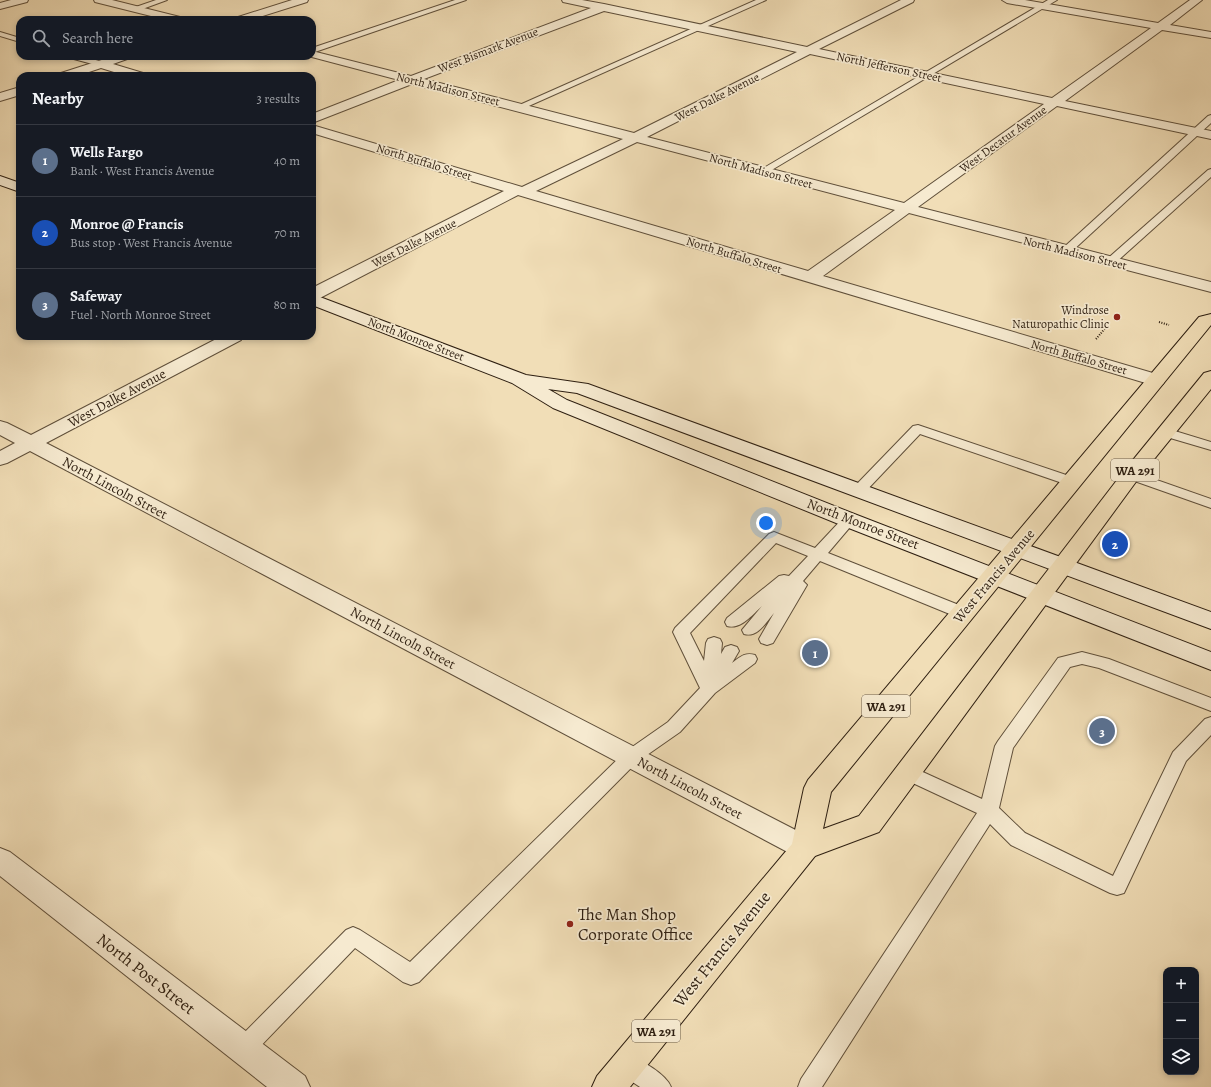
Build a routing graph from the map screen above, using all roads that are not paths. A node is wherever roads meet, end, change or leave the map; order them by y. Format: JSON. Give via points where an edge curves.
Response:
{"nodes":[{"id":1,"x":23,"y":0,"type":"edge"},
{"id":2,"x":99,"y":0,"type":"edge"},
{"id":3,"x":163,"y":0,"type":"edge"},
{"id":4,"x":303,"y":0,"type":"edge"},
{"id":5,"x":462,"y":0,"type":"edge"},
{"id":6,"x":567,"y":0,"type":"edge"},
{"id":7,"x":621,"y":0,"type":"edge"},
{"id":8,"x":762,"y":0,"type":"edge"},
{"id":9,"x":909,"y":0,"type":"edge"},
{"id":10,"x":1008,"y":0,"type":"edge"},
{"id":11,"x":1053,"y":0,"type":"edge"},
{"id":12,"x":1197,"y":0,"type":"edge"},
{"id":13,"x":0,"y":6,"type":"edge"},
{"id":14,"x":1043,"y":6,"type":"junction"},
{"id":15,"x":602,"y":7,"type":"junction"},
{"id":16,"x":134,"y":9,"type":"junction"},
{"id":17,"x":163,"y":16,"type":"edge"},
{"id":18,"x":252,"y":16,"type":"edge"},
{"id":19,"x":1161,"y":26,"type":"junction"},
{"id":20,"x":698,"y":27,"type":"junction"},
{"id":21,"x":0,"y":34,"type":"edge"},
{"id":22,"x":1211,"y":35,"type":"edge"},
{"id":23,"x":16,"y":39,"type":"edge"},
{"id":24,"x":808,"y":51,"type":"junction"},
{"id":25,"x":316,"y":52,"type":"edge"},
{"id":26,"x":316,"y":54,"type":"edge"},
{"id":27,"x":86,"y":60,"type":"edge"},
{"id":28,"x":113,"y":60,"type":"edge"},
{"id":29,"x":100,"y":64,"type":"junction"},
{"id":30,"x":76,"y":72,"type":"edge"},
{"id":31,"x":126,"y":72,"type":"edge"},
{"id":32,"x":925,"y":75,"type":"junction"},
{"id":33,"x":411,"y":80,"type":"junction"},
{"id":34,"x":16,"y":92,"type":"edge"},
{"id":35,"x":0,"y":97,"type":"edge"},
{"id":36,"x":1054,"y":102,"type":"junction"},
{"id":37,"x":519,"y":107,"type":"junction"},
{"id":38,"x":316,"y":117,"type":"edge"},
{"id":39,"x":1211,"y":118,"type":"edge"},
{"id":40,"x":316,"y":130,"type":"edge"},
{"id":41,"x":1195,"y":132,"type":"junction"},
{"id":42,"x":1211,"y":135,"type":"edge"},
{"id":43,"x":635,"y":138,"type":"junction"},
{"id":44,"x":762,"y":172,"type":"junction"},
{"id":45,"x":1211,"y":172,"type":"edge"},
{"id":46,"x":0,"y":180,"type":"edge"},
{"id":47,"x":16,"y":186,"type":"edge"},
{"id":48,"x":520,"y":191,"type":"junction"},
{"id":49,"x":906,"y":209,"type":"junction"},
{"id":50,"x":1066,"y":251,"type":"junction"},
{"id":51,"x":1110,"y":262,"type":"junction"},
{"id":52,"x":809,"y":278,"type":"junction"},
{"id":53,"x":1211,"y":287,"type":"edge"},
{"id":54,"x":316,"y":293,"type":"edge"},
{"id":55,"x":316,"y":302,"type":"edge"},
{"id":56,"x":1211,"y":319,"type":"edge"},
{"id":57,"x":227,"y":340,"type":"edge"},
{"id":58,"x":1211,"y":377,"type":"edge"},
{"id":59,"x":519,"y":379,"type":"junction"},
{"id":60,"x":1156,"y":380,"type":"junction"},
{"id":61,"x":0,"y":427,"type":"edge"},
{"id":62,"x":1165,"y":432,"type":"junction"},
{"id":63,"x":30,"y":443,"type":"junction"},
{"id":64,"x":1211,"y":446,"type":"edge"},
{"id":65,"x":0,"y":459,"type":"edge"},
{"id":66,"x":1131,"y":475,"type":"junction"},
{"id":67,"x":1073,"y":482,"type":"junction"},
{"id":68,"x":859,"y":490,"type":"junction"},
{"id":69,"x":1211,"y":504,"type":"edge"},
{"id":70,"x":849,"y":520,"type":"junction"},
{"id":71,"x":1017,"y":549,"type":"junction"},
{"id":72,"x":816,"y":555,"type":"junction"},
{"id":73,"x":1063,"y":566,"type":"junction"},
{"id":74,"x":994,"y":576,"type":"junction"},
{"id":75,"x":1041,"y":595,"type":"junction"},
{"id":76,"x":963,"y":613,"type":"junction"},
{"id":77,"x":1211,"y":621,"type":"edge"},
{"id":78,"x":733,"y":622,"type":"dead end"},
{"id":79,"x":750,"y":630,"type":"dead end"},
{"id":80,"x":768,"y":639,"type":"dead end"},
{"id":81,"x":714,"y":643,"type":"dead end"},
{"id":82,"x":731,"y":651,"type":"dead end"},
{"id":83,"x":749,"y":659,"type":"dead end"},
{"id":84,"x":1211,"y":661,"type":"edge"},
{"id":85,"x":709,"y":689,"type":"junction"},
{"id":86,"x":1211,"y":705,"type":"edge"},
{"id":87,"x":1211,"y":724,"type":"edge"},
{"id":88,"x":631,"y":757,"type":"junction"},
{"id":89,"x":908,"y":773,"type":"junction"},
{"id":90,"x":989,"y":810,"type":"junction"},
{"id":91,"x":805,"y":848,"type":"junction"},
{"id":92,"x":0,"y":860,"type":"edge"},
{"id":93,"x":243,"y":1049,"type":"junction"},
{"id":94,"x":618,"y":1076,"type":"edge"},
{"id":95,"x":292,"y":1087,"type":"edge"},
{"id":96,"x":660,"y":1087,"type":"edge"},
{"id":97,"x":809,"y":1087,"type":"edge"}],
"edges":[{"from":1,"to":13,"type":"street"},
{"from":2,"to":16,"type":"street"},
{"from":3,"to":16,"type":"lane"},
{"from":4,"to":18,"type":"street"},
{"from":5,"to":25,"type":"lane"},
{"from":6,"to":15,"type":"street","name":"North Jefferson Street"},
{"from":7,"to":15,"type":"street","name":"West Bismark Avenue"},
{"from":8,"to":20,"type":"lane"},
{"from":9,"to":24,"type":"street","name":"West Dalke Avenue"},
{"from":10,"to":14,"type":"street"},
{"from":11,"to":14,"type":"lane"},
{"from":12,"to":19,"type":"street","name":"West Decatur Avenue"},
{"from":14,"to":19,"type":"street"},
{"from":14,"to":32,"type":"lane"},
{"from":15,"to":20,"type":"street","name":"North Jefferson Street"},
{"from":15,"to":33,"type":"street","name":"West Bismark Avenue"},
{"from":16,"to":17,"type":"street"},
{"from":19,"to":22,"type":"street"},
{"from":19,"to":36,"type":"street","name":"West Decatur Avenue"},
{"from":20,"to":24,"type":"street","name":"North Jefferson Street"},
{"from":20,"to":37,"type":"lane"},
{"from":21,"to":23,"type":"lane"},
{"from":24,"to":32,"type":"street","name":"North Jefferson Street"},
{"from":24,"to":43,"type":"street","name":"West Dalke Avenue"},
{"from":26,"to":33,"type":"street","name":"North Madison Street"},
{"from":27,"to":29,"type":"lane"},
{"from":28,"to":29,"type":"street"},
{"from":29,"to":30,"type":"street"},
{"from":29,"to":31,"type":"street"},
{"from":32,"to":36,"type":"street","name":"North Jefferson Street"},
{"from":32,"to":44,"type":"lane"},
{"from":33,"to":37,"type":"street","name":"North Madison Street"},
{"from":33,"to":38,"type":"street","name":"West Bismark Avenue"},
{"from":34,"to":35,"type":"street"},
{"from":36,"to":41,"type":"street","name":"North Jefferson Street"},
{"from":36,"to":49,"type":"street","name":"West Decatur Avenue"},
{"from":37,"to":43,"type":"street","name":"North Madison Street"},
{"from":39,"to":41,"type":"lane"},
{"from":40,"to":48,"type":"street","name":"North Buffalo Street"},
{"from":41,"to":42,"type":"street","name":"North Jefferson Street"},
{"from":41,"to":50,"type":"lane"},
{"from":43,"to":44,"type":"street","name":"North Madison Street"},
{"from":43,"to":48,"type":"street","name":"West Dalke Avenue"},
{"from":44,"to":49,"type":"street","name":"North Madison Street"},
{"from":45,"to":51,"type":"lane"},
{"from":46,"to":47,"type":"street"},
{"from":48,"to":52,"type":"street","name":"North Buffalo Street"},
{"from":48,"to":54,"type":"street","name":"West Dalke Avenue"},
{"from":49,"to":50,"type":"street","name":"North Madison Street"},
{"from":49,"to":52,"type":"street","name":"West Decatur Avenue"},
{"from":50,"to":51,"type":"street","name":"North Madison Street"},
{"from":51,"to":53,"type":"street","name":"North Madison Street"},
{"from":52,"to":60,"type":"street","name":"North Buffalo Street"},
{"from":55,"to":59,"type":"street","name":"North Monroe Street"},
{"from":56,"to":60,"type":"main road","name":"West Francis Avenue","number":"WA 291","via":[[1205,321]]},
{"from":57,"to":63,"type":"street","name":"West Dalke Avenue"},
{"from":58,"to":62,"type":"main road","number":"WA 291"},
{"from":59,"to":68,"type":"street","name":"North Monroe Street","via":[[581,388]]},
{"from":59,"to":70,"type":"street","name":"North Monroe Street","via":[[560,404]]},
{"from":60,"to":67,"type":"main road","name":"West Francis Avenue","number":"WA 291"},
{"from":61,"to":63,"type":"street","name":"North Lincoln Street"},
{"from":62,"to":64,"type":"lane"},
{"from":62,"to":66,"type":"main road","number":"WA 291"},
{"from":63,"to":65,"type":"street","name":"West Dalke Avenue"},
{"from":63,"to":88,"type":"street","name":"North Lincoln Street"},
{"from":66,"to":69,"type":"lane"},
{"from":66,"to":73,"type":"main road","number":"WA 291"},
{"from":67,"to":68,"type":"lane","via":[[918,429]]},
{"from":67,"to":71,"type":"main road","name":"West Francis Avenue","number":"WA 291"},
{"from":68,"to":71,"type":"street","name":"North Monroe Street"},
{"from":70,"to":72,"type":"lane"},
{"from":70,"to":74,"type":"street","name":"North Monroe Street"},
{"from":71,"to":73,"type":"street","name":"North Monroe Street"},
{"from":71,"to":74,"type":"main road","name":"West Francis Avenue","number":"WA 291"},
{"from":72,"to":76,"type":"lane"},
{"from":72,"to":78,"type":"lane"},
{"from":72,"to":79,"type":"lane"},
{"from":72,"to":80,"type":"lane"},
{"from":72,"to":85,"type":"lane","via":[[774,537],[681,632]]},
{"from":73,"to":75,"type":"main road","number":"WA 291"},
{"from":73,"to":77,"type":"street","name":"North Monroe Street"},
{"from":74,"to":75,"type":"street","name":"North Monroe Street"},
{"from":74,"to":76,"type":"main road","name":"West Francis Avenue","number":"WA 291"},
{"from":75,"to":84,"type":"street","name":"North Monroe Street"},
{"from":75,"to":89,"type":"main road","number":"WA 291"},
{"from":76,"to":91,"type":"main road","name":"West Francis Avenue","number":"WA 291","via":[[818,788]]},
{"from":81,"to":85,"type":"lane"},
{"from":82,"to":85,"type":"lane"},
{"from":83,"to":85,"type":"lane"},
{"from":85,"to":88,"type":"lane","via":[[674,727]]},
{"from":86,"to":90,"type":"lane","via":[[1103,663],[1082,658],[1064,662],[1004,746]]},
{"from":87,"to":90,"type":"lane","via":[[1179,757],[1117,887],[1018,839]]},
{"from":88,"to":91,"type":"street","name":"North Lincoln Street"},
{"from":88,"to":93,"type":"lane","via":[[410,975],[352,936]]},
{"from":89,"to":90,"type":"lane"},
{"from":89,"to":91,"type":"main road","number":"WA 291","via":[[869,824]]},
{"from":90,"to":97,"type":"lane"},
{"from":91,"to":94,"type":"main road","name":"West Francis Avenue","number":"WA 291"},
{"from":92,"to":93,"type":"street","name":"North Post Street"},
{"from":93,"to":95,"type":"street","name":"North Post Street"},
{"from":94,"to":96,"type":"lane"}]}
